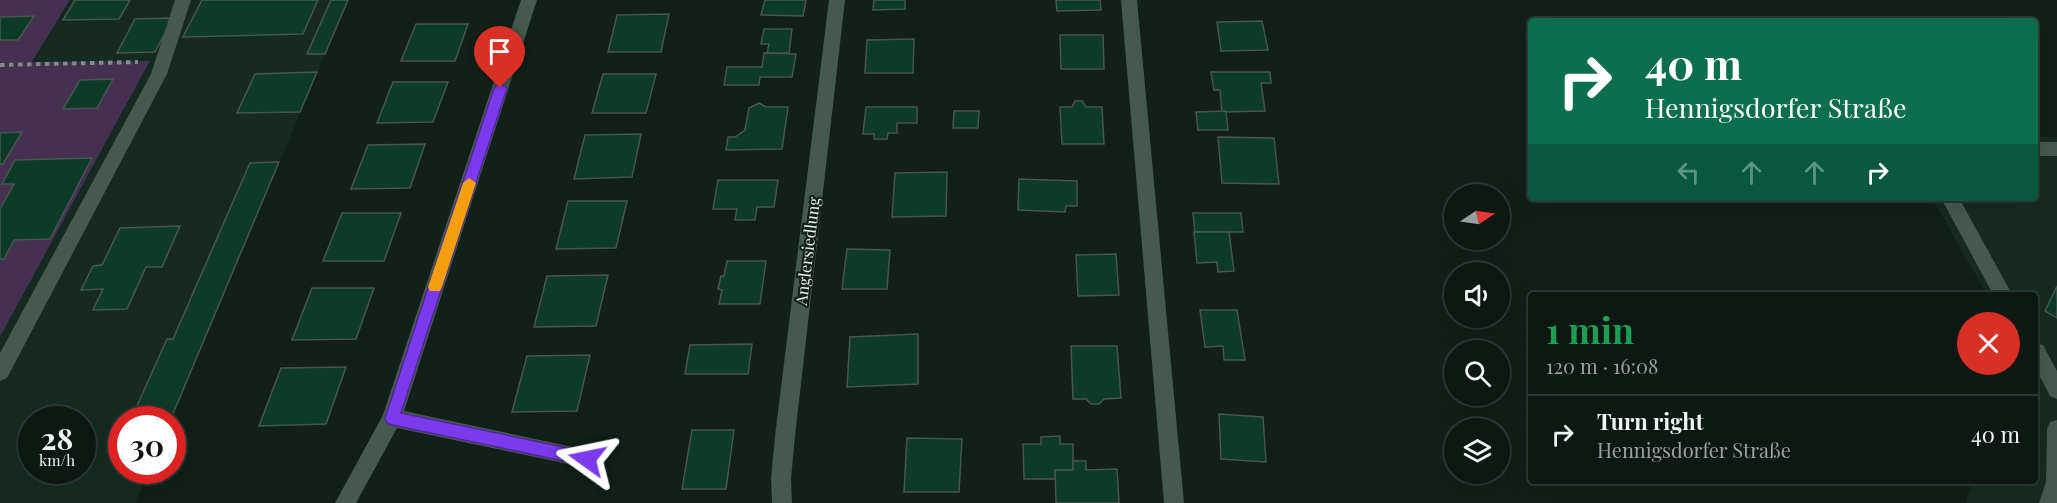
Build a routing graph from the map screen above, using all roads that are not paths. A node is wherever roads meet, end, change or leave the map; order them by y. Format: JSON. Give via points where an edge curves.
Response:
{"nodes":[{"id":1,"x":183,"y":0,"type":"edge"},
{"id":2,"x":529,"y":0,"type":"edge"},
{"id":3,"x":837,"y":0,"type":"edge"},
{"id":4,"x":1129,"y":0,"type":"edge"},
{"id":5,"x":2038,"y":149,"type":"edge"},
{"id":6,"x":2057,"y":149,"type":"edge"},
{"id":7,"x":1952,"y":201,"type":"edge"},
{"id":8,"x":2002,"y":292,"type":"edge"},
{"id":9,"x":2038,"y":355,"type":"edge"},
{"id":10,"x":0,"y":372,"type":"edge"},
{"id":11,"x":2057,"y":390,"type":"edge"},
{"id":12,"x":392,"y":418,"type":"junction"},
{"id":13,"x":2057,"y":429,"type":"edge"},
{"id":14,"x":587,"y":459,"type":"dead end"},
{"id":15,"x":345,"y":503,"type":"edge"},
{"id":16,"x":782,"y":503,"type":"edge"},
{"id":17,"x":1174,"y":503,"type":"edge"},
{"id":18,"x":2049,"y":503,"type":"edge"}],
"edges":[{"from":1,"to":10,"type":"street","via":[[159,74]]},
{"from":2,"to":12,"type":"street"},
{"from":3,"to":16,"type":"street","name":"Anglersiedlung","via":[[784,447]]},
{"from":4,"to":17,"type":"street"},
{"from":5,"to":6,"type":"street"},
{"from":7,"to":8,"type":"street"},
{"from":9,"to":11,"type":"street"},
{"from":12,"to":14,"type":"street"},
{"from":12,"to":15,"type":"street"},
{"from":13,"to":18,"type":"street","via":[[2056,482]]}]}
